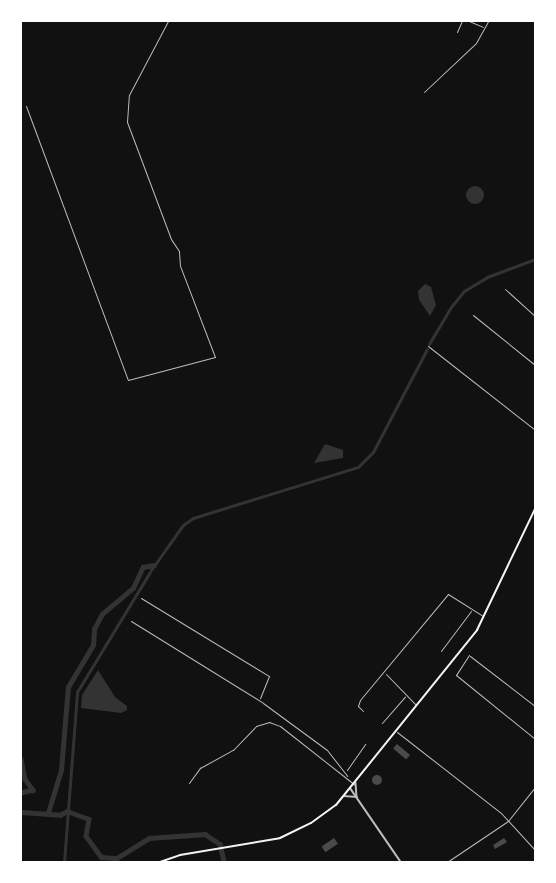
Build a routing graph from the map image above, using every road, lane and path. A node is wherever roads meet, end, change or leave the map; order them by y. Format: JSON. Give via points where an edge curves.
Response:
{"nodes":[{"id":1,"x":168,"y":21,"type":"edge"},
{"id":2,"x":462,"y":21,"type":"edge"},
{"id":3,"x":469,"y":21,"type":"edge"},
{"id":4,"x":488,"y":21,"type":"edge"},
{"id":5,"x":485,"y":28,"type":"junction"},
{"id":6,"x":458,"y":32,"type":"dead end"},
{"id":7,"x":424,"y":92,"type":"dead end"},
{"id":8,"x":26,"y":106,"type":"dead end"},
{"id":9,"x":505,"y":289,"type":"dead end"},
{"id":10,"x":473,"y":315,"type":"dead end"},
{"id":11,"x":535,"y":316,"type":"edge"},
{"id":12,"x":428,"y":346,"type":"dead end"},
{"id":13,"x":535,"y":365,"type":"edge"},
{"id":14,"x":535,"y":430,"type":"edge"},
{"id":15,"x":535,"y":509,"type":"edge"},
{"id":16,"x":141,"y":598,"type":"dead end"},
{"id":17,"x":472,"y":609,"type":"junction"},
{"id":18,"x":484,"y":617,"type":"junction"},
{"id":19,"x":131,"y":621,"type":"dead end"},
{"id":20,"x":462,"y":649,"type":"junction"},
{"id":21,"x":441,"y":651,"type":"dead end"},
{"id":22,"x":469,"y":655,"type":"junction"},
{"id":23,"x":385,"y":673,"type":"junction"},
{"id":24,"x":406,"y":695,"type":"junction"},
{"id":25,"x":259,"y":700,"type":"junction"},
{"id":26,"x":535,"y":706,"type":"edge"},
{"id":27,"x":417,"y":707,"type":"junction"},
{"id":28,"x":363,"y":711,"type":"dead end"},
{"id":29,"x":382,"y":723,"type":"dead end"},
{"id":30,"x":396,"y":732,"type":"junction"},
{"id":31,"x":535,"y":739,"type":"edge"},
{"id":32,"x":365,"y":744,"type":"dead end"},
{"id":33,"x":346,"y":772,"type":"junction"},
{"id":34,"x":347,"y":776,"type":"junction"},
{"id":35,"x":189,"y":783,"type":"dead end"},
{"id":36,"x":355,"y":784,"type":"junction"},
{"id":37,"x":535,"y":787,"type":"edge"},
{"id":38,"x":351,"y":789,"type":"junction"},
{"id":39,"x":344,"y":796,"type":"junction"},
{"id":40,"x":358,"y":797,"type":"junction"},
{"id":41,"x":508,"y":821,"type":"junction"},
{"id":42,"x":535,"y":850,"type":"edge"},
{"id":43,"x":160,"y":862,"type":"edge"},
{"id":44,"x":401,"y":862,"type":"edge"},
{"id":45,"x":447,"y":862,"type":"edge"}],
"edges":[{"from":1,"to":8,"type":"street","via":[[129,95],[127,122],[179,251],[180,266],[215,357],[128,380]]},
{"from":2,"to":6,"type":"street"},
{"from":3,"to":5,"type":"street"},
{"from":4,"to":5,"type":"street"},
{"from":5,"to":7,"type":"street","via":[[476,43]]},
{"from":9,"to":11,"type":"street"},
{"from":10,"to":13,"type":"street"},
{"from":12,"to":14,"type":"street"},
{"from":15,"to":18,"type":"main road"},
{"from":16,"to":25,"type":"street","via":[[269,676],[269,685]]},
{"from":17,"to":18,"type":"street"},
{"from":17,"to":21,"type":"street"},
{"from":17,"to":23,"type":"street","via":[[448,594]]},
{"from":18,"to":20,"type":"main road"},
{"from":19,"to":25,"type":"street"},
{"from":20,"to":22,"type":"street"},
{"from":20,"to":27,"type":"main road"},
{"from":22,"to":26,"type":"street"},
{"from":22,"to":31,"type":"street","via":[[456,675]]},
{"from":23,"to":24,"type":"street"},
{"from":23,"to":28,"type":"street","via":[[359,703]]},
{"from":24,"to":27,"type":"street"},
{"from":24,"to":29,"type":"street"},
{"from":25,"to":33,"type":"street","via":[[327,750]]},
{"from":27,"to":30,"type":"main road"},
{"from":30,"to":36,"type":"main road"},
{"from":30,"to":41,"type":"street"},
{"from":32,"to":33,"type":"street"},
{"from":33,"to":34,"type":"street"},
{"from":34,"to":35,"type":"street","via":[[269,722],[256,726],[233,750],[200,768]]},
{"from":34,"to":36,"type":"street"},
{"from":36,"to":38,"type":"main road"},
{"from":36,"to":40,"type":"street"},
{"from":37,"to":41,"type":"street"},
{"from":38,"to":39,"type":"main road"},
{"from":38,"to":40,"type":"street"},
{"from":39,"to":40,"type":"street"},
{"from":39,"to":43,"type":"main road","via":[[299,830],[254,844]]},
{"from":40,"to":44,"type":"street"},
{"from":41,"to":42,"type":"street"},
{"from":41,"to":45,"type":"street"}]}
